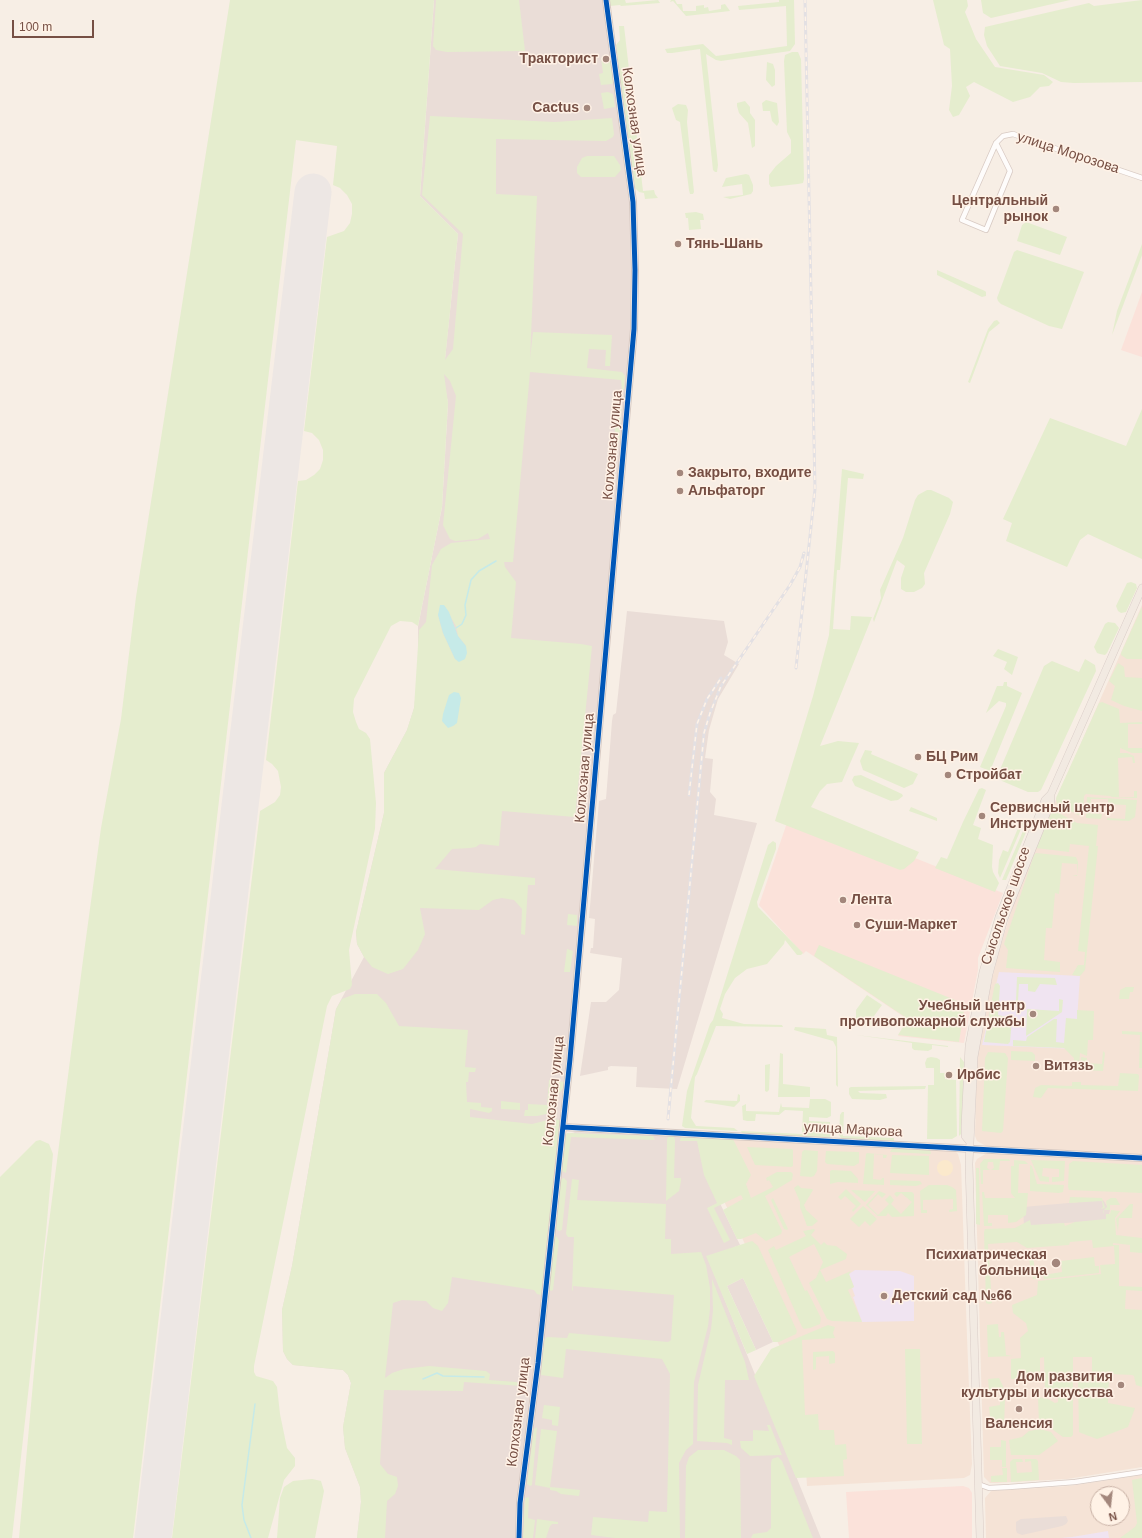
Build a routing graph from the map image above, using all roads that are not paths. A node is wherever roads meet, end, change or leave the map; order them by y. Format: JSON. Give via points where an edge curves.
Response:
{"nodes":[{"id":1,"x":606,"y":0,"type":"edge"},
{"id":2,"x":996,"y":143,"type":"junction"},
{"id":3,"x":1142,"y":178,"type":"edge"},
{"id":4,"x":1142,"y":588,"type":"edge"},
{"id":5,"x":563,"y":1127,"type":"junction"},
{"id":6,"x":969,"y":1145,"type":"junction"},
{"id":7,"x":1142,"y":1158,"type":"edge"},
{"id":8,"x":1142,"y":1472,"type":"edge"},
{"id":9,"x":978,"y":1484,"type":"junction"},
{"id":10,"x":519,"y":1538,"type":"edge"},
{"id":11,"x":980,"y":1538,"type":"edge"}],
"edges":[{"from":1,"to":5,"type":"street","name":"Колхозная улица","via":[[633,202],[636,304]]},
{"from":2,"to":2,"type":"street","via":[[1010,171],[986,230],[962,220]]},
{"from":2,"to":3,"type":"street","name":"улица Морозова","via":[[1003,136],[1013,134]]},
{"from":4,"to":6,"type":"main road","name":"Сысольское шоссе","via":[[1051,794],[1051,802],[1004,919],[989,974],[976,1046],[972,1136]]},
{"from":5,"to":6,"type":"street","name":"улица Маркова"},
{"from":5,"to":10,"type":"street","name":"Колхозная улица","via":[[538,1363],[521,1493]]},
{"from":6,"to":7,"type":"street","name":"улица Маркова"},
{"from":6,"to":9,"type":"main road","name":"Сысольское шоссе"},
{"from":8,"to":9,"type":"street","via":[[1075,1482],[1008,1487],[989,1488]]},
{"from":9,"to":11,"type":"main road","name":"Сысольское шоссе"}]}
